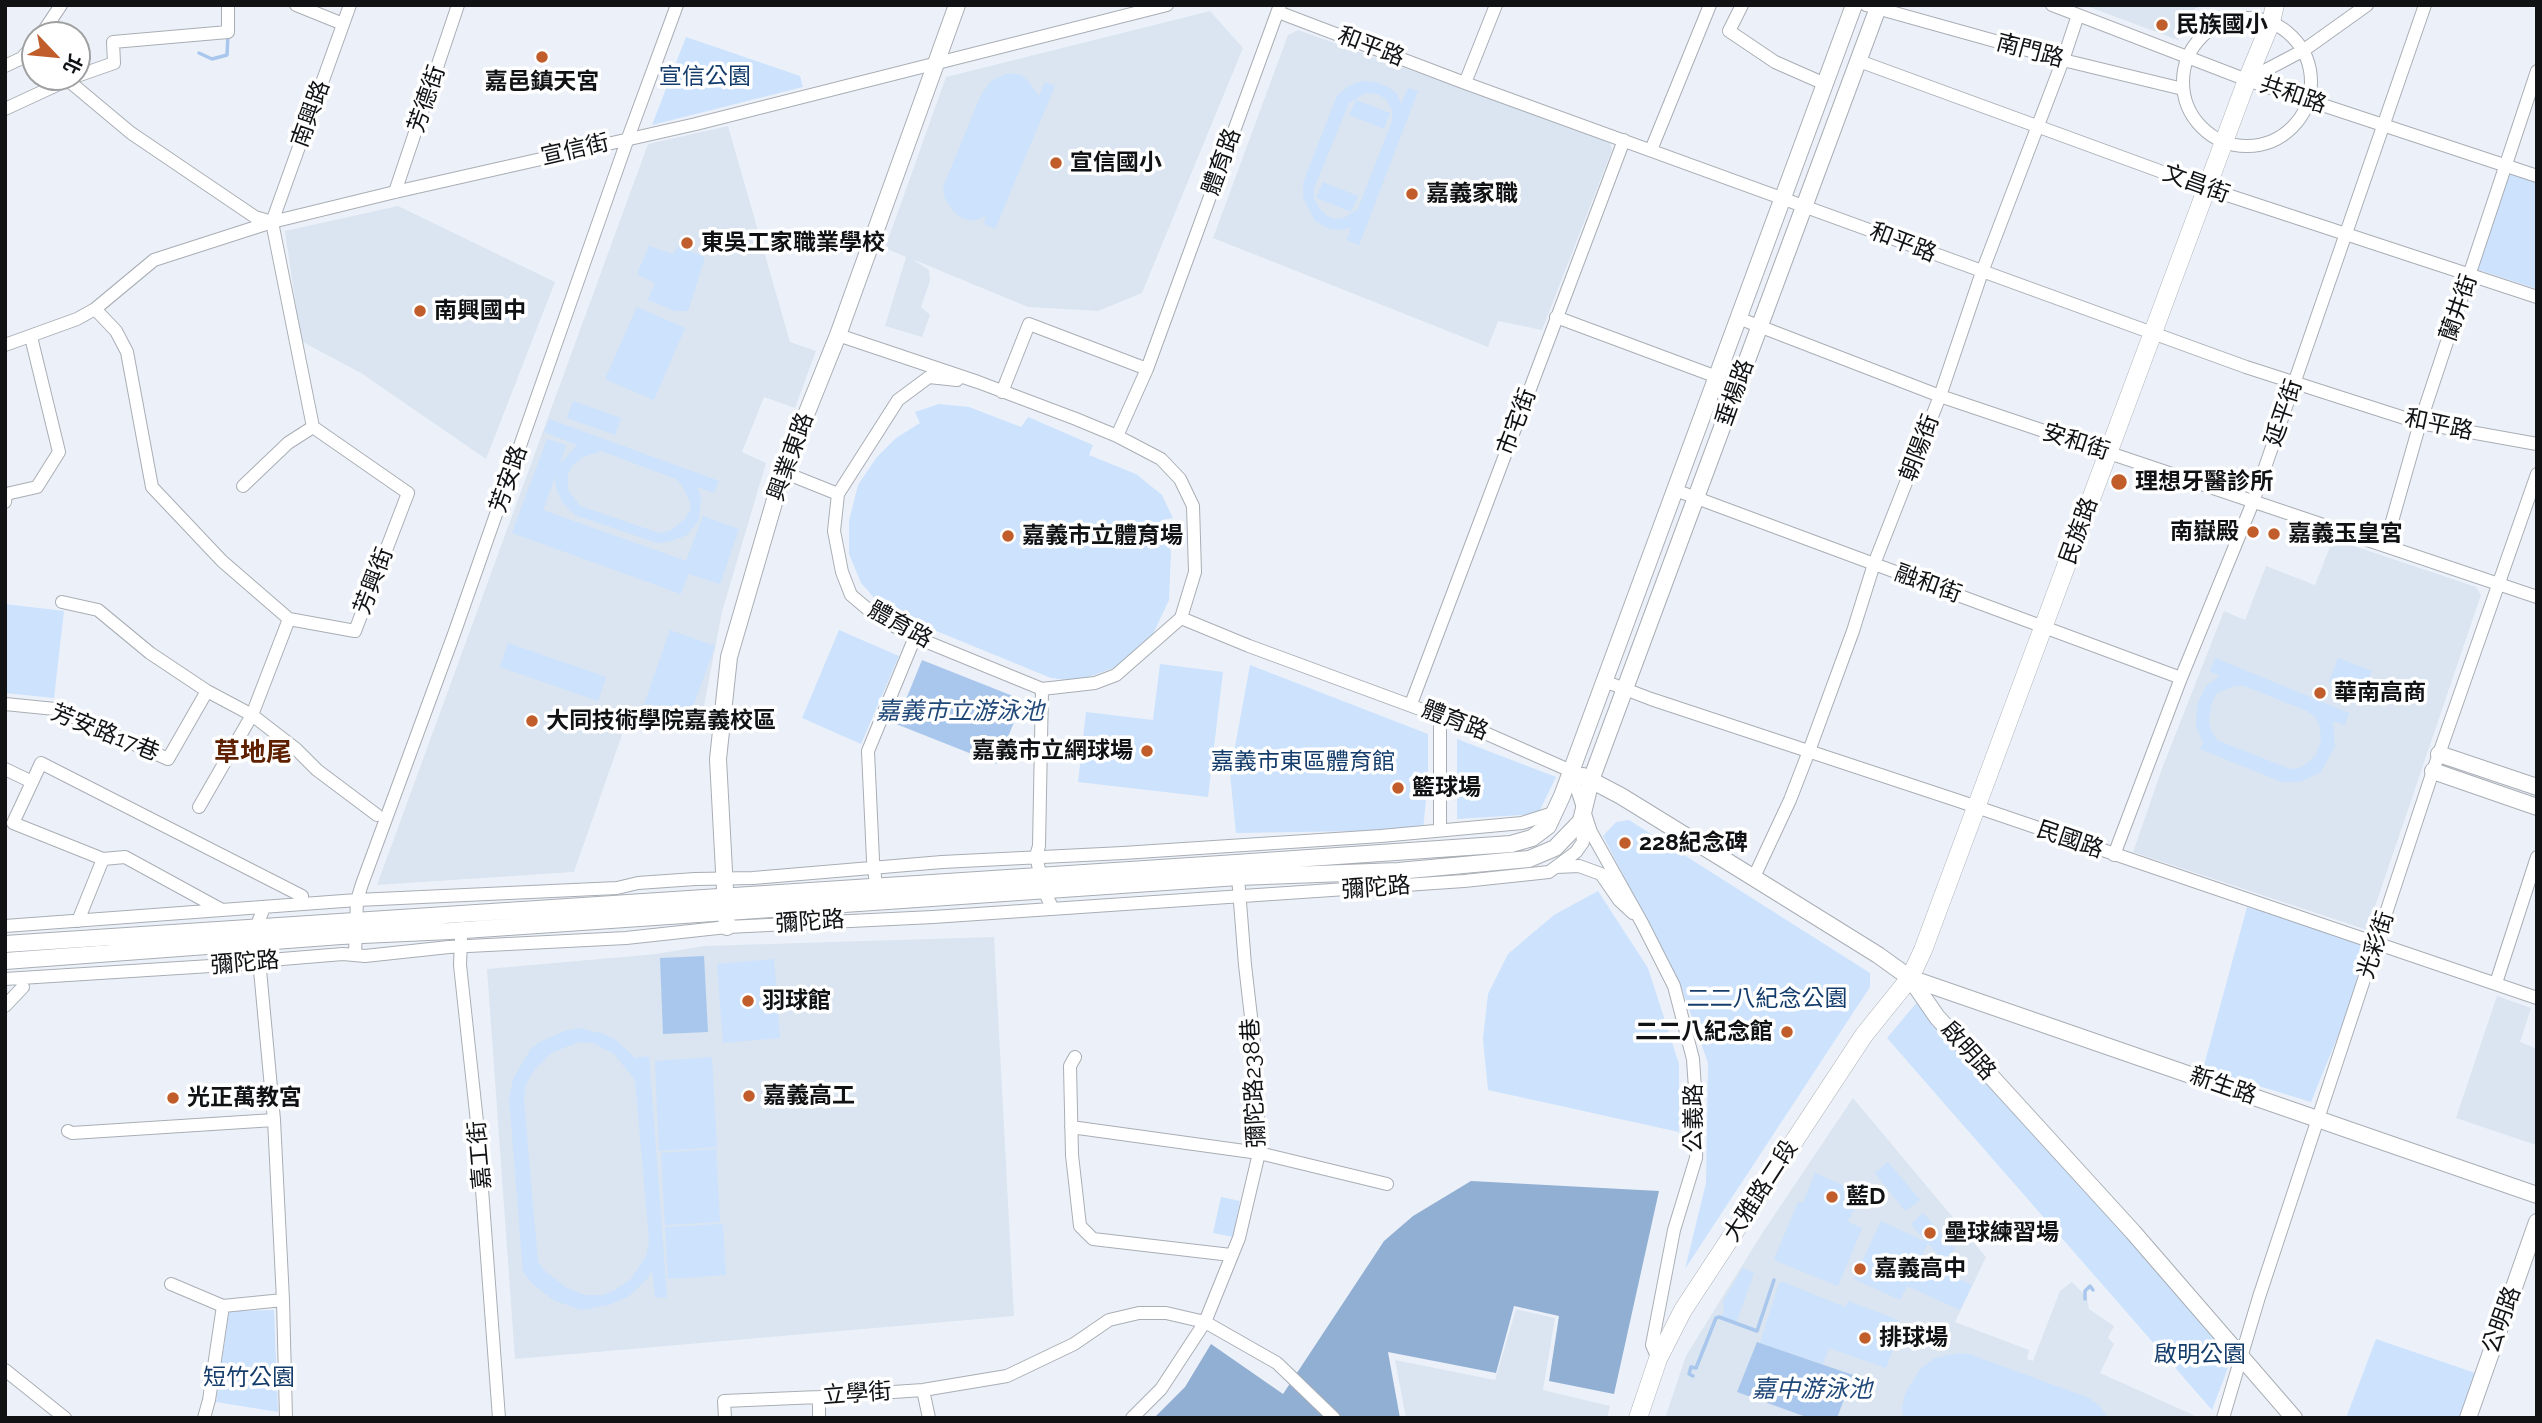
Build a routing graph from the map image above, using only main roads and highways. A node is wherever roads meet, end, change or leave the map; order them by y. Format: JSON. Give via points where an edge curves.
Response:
{"nodes":[{"id":1,"x":2273,"y":14,"type":"edge"},
{"id":2,"x":1910,"y":978,"type":"joint"},
{"id":3,"x":1638,"y":1418,"type":"edge"}],
"edges":[{"from":1,"to":2,"type":"main road","name":"民族路"},
{"from":2,"to":3,"type":"main road","name":"大雅路二段","via":[[1864,1035],[1683,1310],[1658,1359]]}]}
